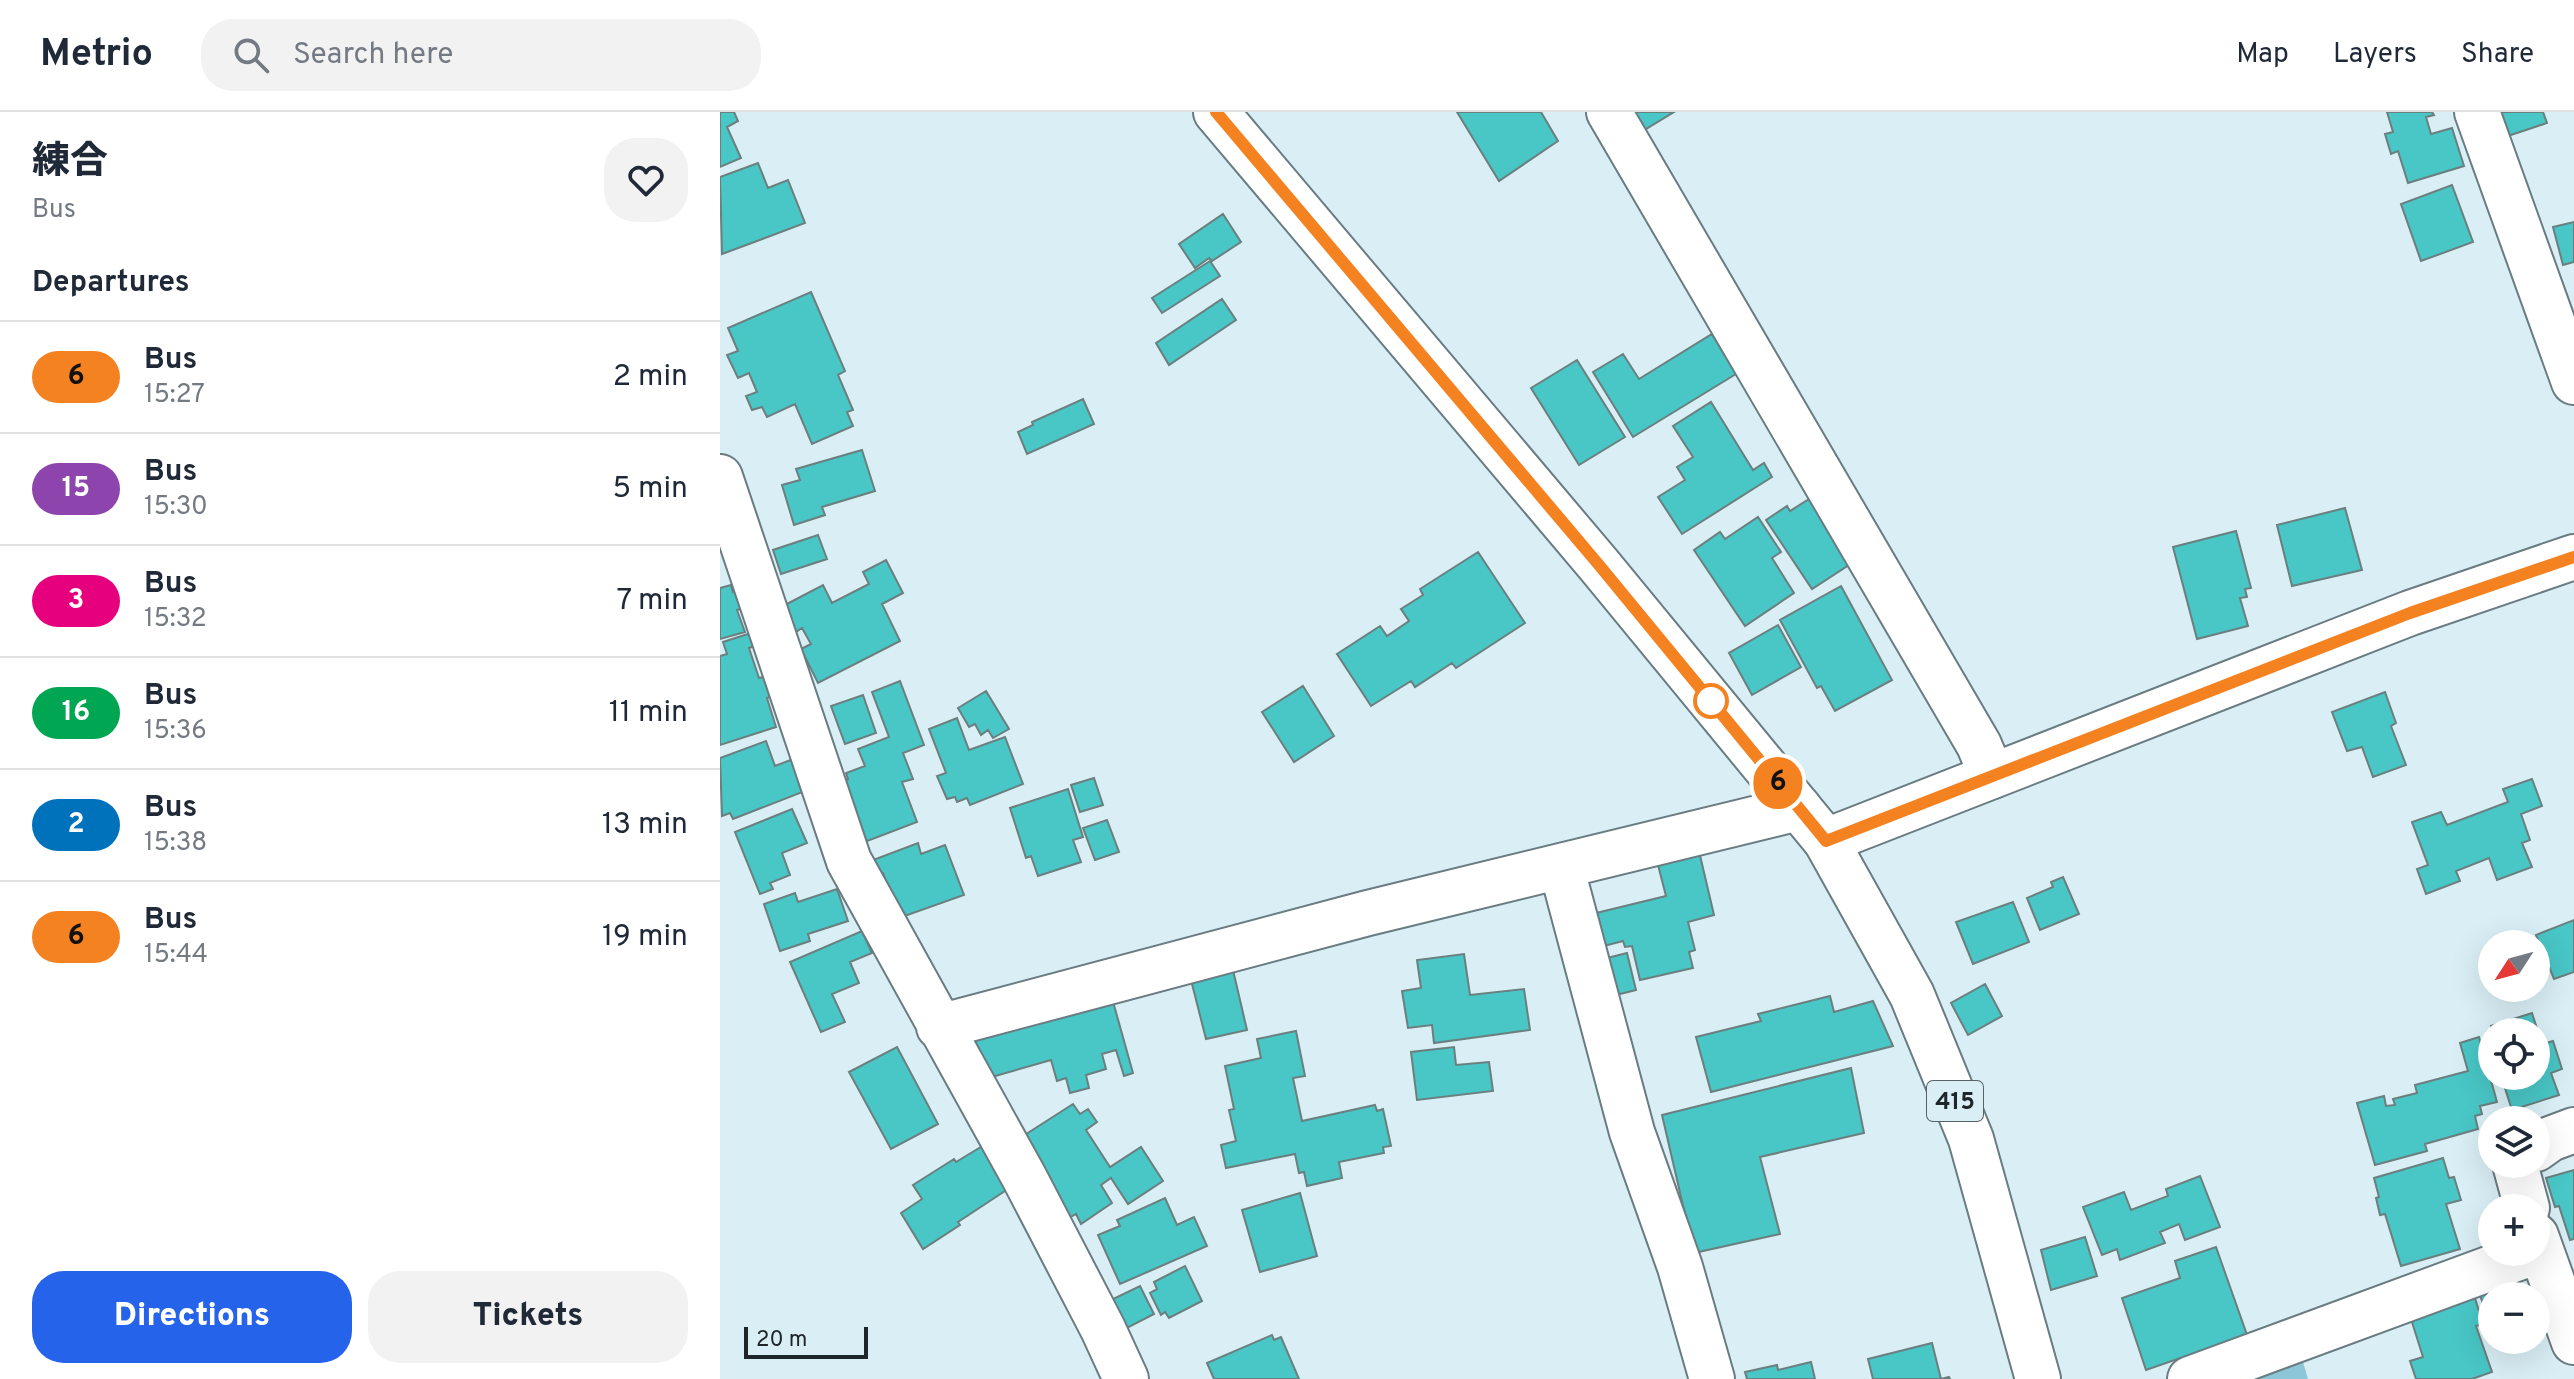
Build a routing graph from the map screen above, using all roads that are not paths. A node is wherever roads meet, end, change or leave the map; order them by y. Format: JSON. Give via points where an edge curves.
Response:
{"nodes":[{"id":1,"x":1216,"y":112,"type":"edge"},
{"id":2,"x":1609,"y":112,"type":"edge"},
{"id":3,"x":2477,"y":112,"type":"edge"},
{"id":4,"x":2574,"y":382,"type":"edge"},
{"id":5,"x":720,"y":477,"type":"edge"},
{"id":6,"x":2574,"y":557,"type":"edge"},
{"id":7,"x":1992,"y":776,"type":"junction"},
{"id":8,"x":1799,"y":808,"type":"junction"},
{"id":9,"x":1826,"y":841,"type":"junction"},
{"id":10,"x":1561,"y":866,"type":"junction"},
{"id":11,"x":939,"y":1027,"type":"junction"},
{"id":12,"x":2574,"y":1130,"type":"edge"},
{"id":13,"x":2550,"y":1139,"type":"edge"},
{"id":14,"x":2479,"y":1266,"type":"edge"},
{"id":15,"x":2546,"y":1266,"type":"edge"},
{"id":16,"x":2574,"y":1342,"type":"edge"},
{"id":17,"x":1126,"y":1379,"type":"edge"},
{"id":18,"x":1712,"y":1379,"type":"edge"},
{"id":19,"x":2038,"y":1379,"type":"edge"},
{"id":20,"x":2190,"y":1379,"type":"edge"}],
"edges":[{"from":1,"to":8,"type":"main road","number":"415"},
{"from":2,"to":7,"type":"main road","via":[[1979,745]]},
{"from":3,"to":4,"type":"main road"},
{"from":5,"to":11,"type":"main road","via":[[849,861]]},
{"from":6,"to":7,"type":"main road","via":[[2410,613]]},
{"from":7,"to":9,"type":"main road"},
{"from":8,"to":9,"type":"main road","number":"415"},
{"from":8,"to":10,"type":"main road"},
{"from":9,"to":19,"type":"main road","number":"415","via":[[1912,995],[1971,1139]]},
{"from":10,"to":11,"type":"main road"},
{"from":10,"to":18,"type":"main road","via":[[1632,1132],[1680,1267]]},
{"from":11,"to":17,"type":"main road","via":[[1024,1177]]},
{"from":12,"to":13,"type":"main road"},
{"from":14,"to":20,"type":"main road"},
{"from":15,"to":16,"type":"main road"}]}
